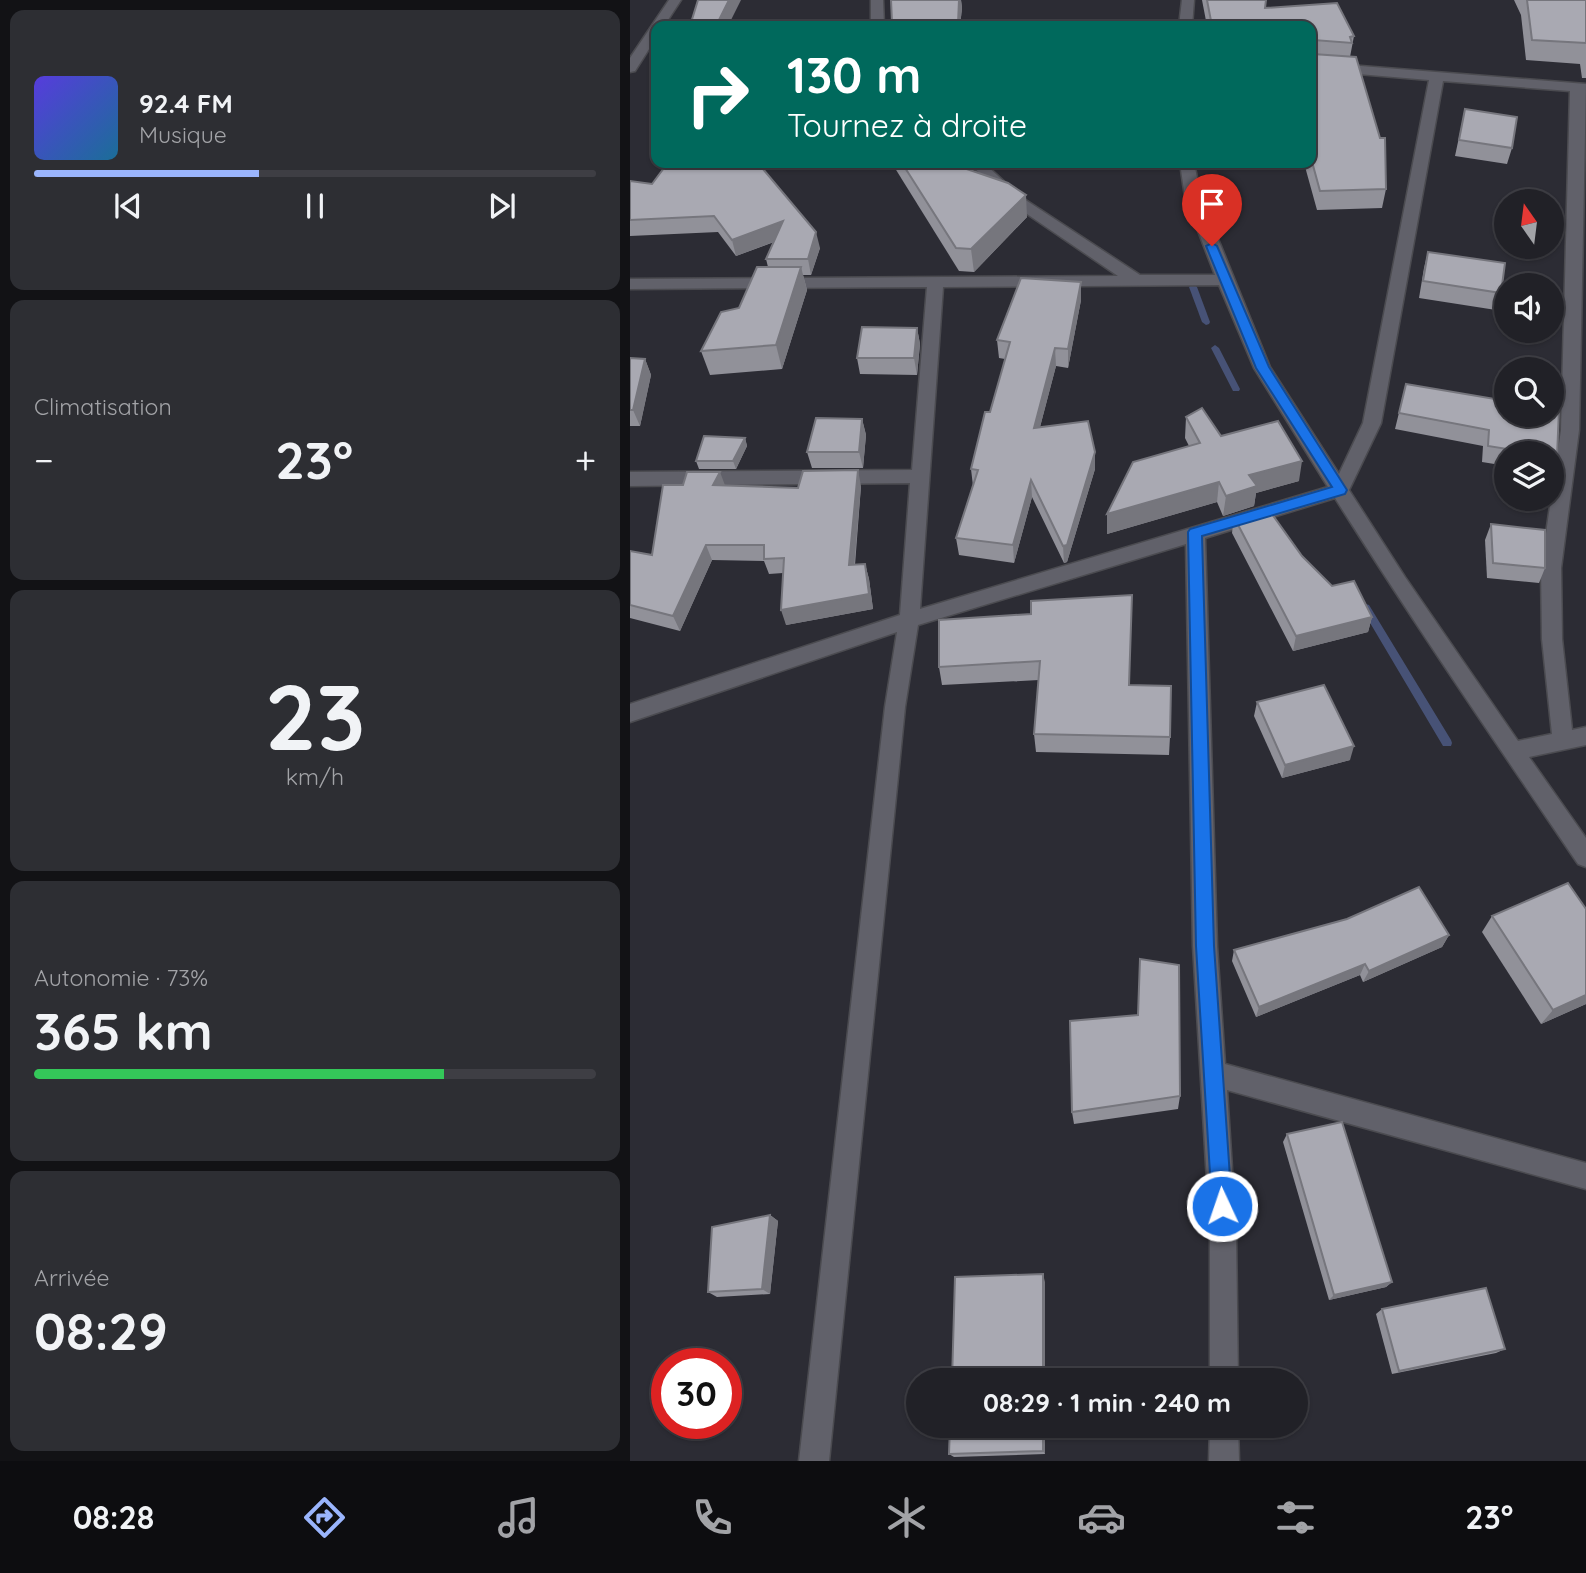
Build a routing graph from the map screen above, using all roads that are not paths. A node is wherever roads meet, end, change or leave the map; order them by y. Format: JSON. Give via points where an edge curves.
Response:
{"nodes":[{"id":1,"x":675,"y":0,"type":"edge"},
{"id":2,"x":877,"y":0,"type":"edge"},
{"id":3,"x":1188,"y":0,"type":"edge"},
{"id":4,"x":660,"y":21,"type":"edge"},
{"id":5,"x":878,"y":21,"type":"edge"},
{"id":6,"x":1186,"y":21,"type":"edge"},
{"id":7,"x":651,"y":33,"type":"edge"},
{"id":8,"x":630,"y":39,"type":"edge"},
{"id":9,"x":647,"y":39,"type":"junction"},
{"id":10,"x":1316,"y":66,"type":"edge"},
{"id":11,"x":630,"y":68,"type":"edge"},
{"id":12,"x":1437,"y":76,"type":"junction"},
{"id":13,"x":1581,"y":88,"type":"edge"},
{"id":14,"x":981,"y":168,"type":"edge"},
{"id":15,"x":1188,"y":168,"type":"edge"},
{"id":16,"x":1225,"y":280,"type":"junction"},
{"id":17,"x":1137,"y":281,"type":"junction"},
{"id":18,"x":935,"y":282,"type":"junction"},
{"id":19,"x":630,"y":284,"type":"edge"},
{"id":20,"x":1570,"y":430,"type":"junction"},
{"id":21,"x":1586,"y":445,"type":"edge"},
{"id":22,"x":920,"y":476,"type":"junction"},
{"id":23,"x":630,"y":480,"type":"edge"},
{"id":24,"x":1340,"y":490,"type":"junction"},
{"id":25,"x":1195,"y":532,"type":"junction"},
{"id":26,"x":909,"y":620,"type":"junction"},
{"id":27,"x":630,"y":713,"type":"edge"},
{"id":28,"x":1586,"y":736,"type":"edge"},
{"id":29,"x":1563,"y":742,"type":"junction"},
{"id":30,"x":1513,"y":751,"type":"junction"},
{"id":31,"x":1586,"y":857,"type":"edge"},
{"id":32,"x":1215,"y":1074,"type":"junction"},
{"id":33,"x":1586,"y":1176,"type":"edge"},
{"id":34,"x":1224,"y":1368,"type":"edge"},
{"id":35,"x":1224,"y":1438,"type":"edge"},
{"id":36,"x":814,"y":1461,"type":"edge"},
{"id":37,"x":1224,"y":1461,"type":"edge"}],
"edges":[{"from":1,"to":4,"type":"street"},
{"from":2,"to":5,"type":"street"},
{"from":3,"to":6,"type":"street"},
{"from":7,"to":9,"type":"street"},
{"from":8,"to":9,"type":"street"},
{"from":9,"to":11,"type":"street"},
{"from":10,"to":12,"type":"street"},
{"from":12,"to":13,"type":"street"},
{"from":12,"to":24,"type":"street","via":[[1372,423]]},
{"from":13,"to":20,"type":"street"},
{"from":14,"to":17,"type":"street","via":[[1016,200]]},
{"from":15,"to":16,"type":"street"},
{"from":16,"to":17,"type":"street"},
{"from":16,"to":24,"type":"street","via":[[1262,368]]},
{"from":17,"to":18,"type":"street"},
{"from":18,"to":19,"type":"street"},
{"from":18,"to":22,"type":"street"},
{"from":20,"to":21,"type":"street"},
{"from":20,"to":29,"type":"street","via":[[1551,568],[1552,639]]},
{"from":22,"to":23,"type":"street"},
{"from":22,"to":26,"type":"street"},
{"from":24,"to":25,"type":"street"},
{"from":24,"to":30,"type":"street"},
{"from":25,"to":26,"type":"street"},
{"from":25,"to":32,"type":"street","via":[[1205,946]]},
{"from":26,"to":27,"type":"street"},
{"from":26,"to":36,"type":"street","via":[[895,707]]},
{"from":28,"to":29,"type":"street"},
{"from":29,"to":30,"type":"street"},
{"from":30,"to":31,"type":"street"},
{"from":32,"to":33,"type":"street"},
{"from":32,"to":34,"type":"street"},
{"from":35,"to":37,"type":"street"}]}
